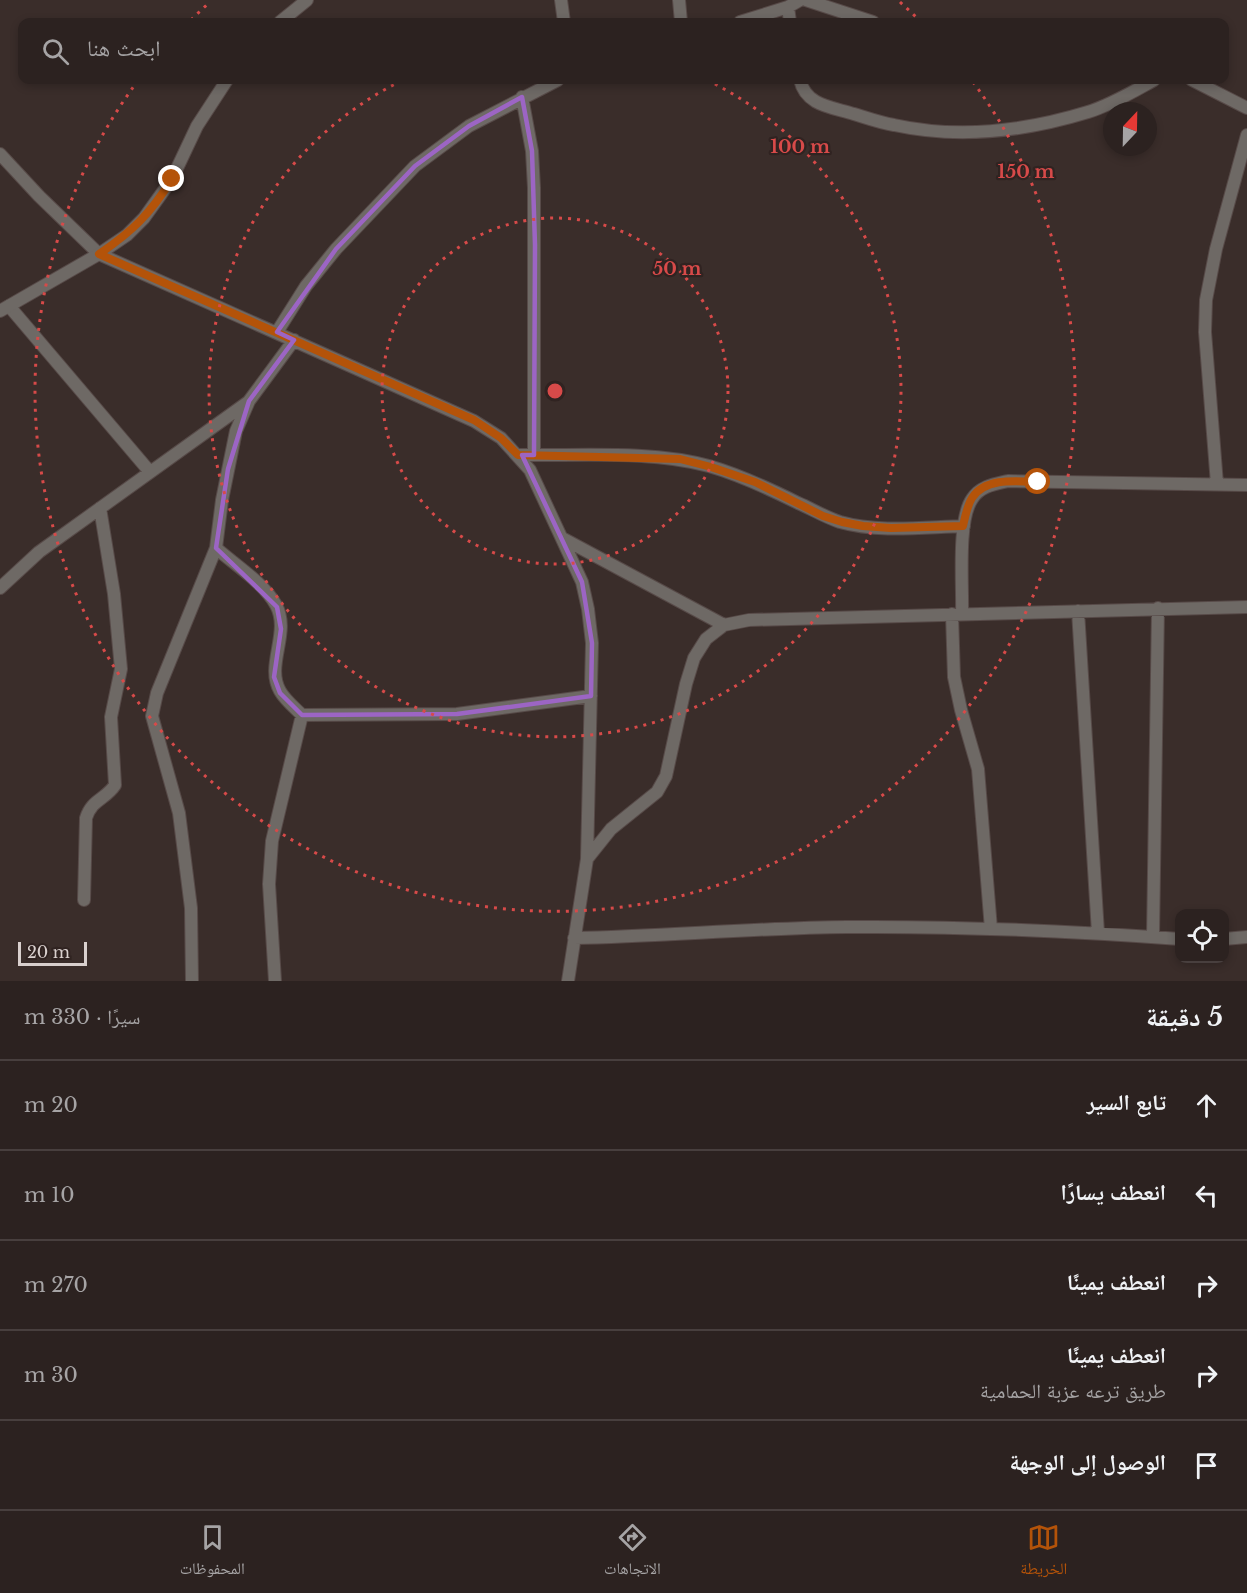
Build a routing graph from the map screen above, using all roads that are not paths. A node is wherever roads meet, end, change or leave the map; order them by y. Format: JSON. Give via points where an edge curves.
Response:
{"nodes":[{"id":1,"x":307,"y":0,"type":"edge"},
{"id":2,"x":561,"y":0,"type":"edge"},
{"id":3,"x":680,"y":0,"type":"edge"},
{"id":4,"x":800,"y":0,"type":"edge"},
{"id":5,"x":806,"y":0,"type":"edge"},
{"id":6,"x":788,"y":7,"type":"junction"},
{"id":7,"x":285,"y":18,"type":"edge"},
{"id":8,"x":563,"y":18,"type":"edge"},
{"id":9,"x":681,"y":18,"type":"edge"},
{"id":10,"x":753,"y":18,"type":"edge"},
{"id":11,"x":789,"y":18,"type":"edge"},
{"id":12,"x":861,"y":18,"type":"edge"},
{"id":13,"x":224,"y":84,"type":"edge"},
{"id":14,"x":550,"y":84,"type":"edge"},
{"id":15,"x":801,"y":84,"type":"edge"},
{"id":16,"x":1147,"y":84,"type":"edge"},
{"id":17,"x":1200,"y":84,"type":"edge"},
{"id":18,"x":522,"y":97,"type":"junction"},
{"id":19,"x":1247,"y":108,"type":"edge"},
{"id":20,"x":1247,"y":135,"type":"edge"},
{"id":21,"x":0,"y":154,"type":"edge"},
{"id":22,"x":99,"y":254,"type":"junction"},
{"id":23,"x":4,"y":308,"type":"edge"},
{"id":24,"x":277,"y":332,"type":"junction"},
{"id":25,"x":294,"y":340,"type":"junction"},
{"id":26,"x":249,"y":401,"type":"junction"},
{"id":27,"x":518,"y":455,"type":"junction"},
{"id":28,"x":534,"y":455,"type":"junction"},
{"id":29,"x":150,"y":472,"type":"junction"},
{"id":30,"x":1217,"y":484,"type":"junction"},
{"id":31,"x":1247,"y":485,"type":"edge"},
{"id":32,"x":100,"y":508,"type":"junction"},
{"id":33,"x":963,"y":526,"type":"junction"},
{"id":34,"x":562,"y":538,"type":"junction"},
{"id":35,"x":216,"y":548,"type":"junction"},
{"id":36,"x":0,"y":588,"type":"edge"},
{"id":37,"x":1247,"y":607,"type":"edge"},
{"id":38,"x":1158,"y":608,"type":"junction"},
{"id":39,"x":1078,"y":611,"type":"junction"},
{"id":40,"x":957,"y":614,"type":"junction"},
{"id":41,"x":724,"y":625,"type":"junction"},
{"id":42,"x":591,"y":696,"type":"junction"},
{"id":43,"x":302,"y":715,"type":"junction"},
{"id":44,"x":587,"y":860,"type":"junction"},
{"id":45,"x":84,"y":900,"type":"dead end"},
{"id":46,"x":991,"y":929,"type":"junction"},
{"id":47,"x":1098,"y":933,"type":"junction"},
{"id":48,"x":1154,"y":937,"type":"junction"},
{"id":49,"x":574,"y":938,"type":"junction"},
{"id":50,"x":1247,"y":938,"type":"edge"},
{"id":51,"x":1175,"y":939,"type":"edge"},
{"id":52,"x":1229,"y":939,"type":"edge"},
{"id":53,"x":192,"y":981,"type":"edge"},
{"id":54,"x":275,"y":981,"type":"edge"},
{"id":55,"x":568,"y":981,"type":"edge"}],
"edges":[{"from":1,"to":7,"type":"street"},
{"from":2,"to":8,"type":"street"},
{"from":3,"to":9,"type":"street"},
{"from":4,"to":6,"type":"street"},
{"from":5,"to":12,"type":"street"},
{"from":6,"to":10,"type":"street"},
{"from":6,"to":11,"type":"street"},
{"from":13,"to":22,"type":"street","via":[[197,126],[159,200],[127,235]]},
{"from":14,"to":18,"type":"street"},
{"from":15,"to":16,"type":"street","via":[[814,100],[894,125],[979,133],[1028,127],[1090,112]]},
{"from":17,"to":19,"type":"street"},
{"from":18,"to":24,"type":"street","via":[[469,126],[415,166],[329,258]]},
{"from":18,"to":28,"type":"street","via":[[534,189]]},
{"from":20,"to":30,"type":"street","via":[[1206,300]]},
{"from":21,"to":22,"type":"street"},
{"from":22,"to":23,"type":"street"},
{"from":22,"to":24,"type":"street"},
{"from":23,"to":29,"type":"street"},
{"from":24,"to":25,"type":"street"},
{"from":25,"to":26,"type":"street"},
{"from":25,"to":27,"type":"street","via":[[474,420]]},
{"from":26,"to":29,"type":"street"},
{"from":26,"to":35,"type":"street","via":[[236,431]]},
{"from":27,"to":28,"type":"street"},
{"from":27,"to":34,"type":"street","via":[[530,470]]},
{"from":28,"to":33,"type":"street","via":[[680,459],[755,482],[842,522],[891,528]]},
{"from":29,"to":32,"type":"street"},
{"from":30,"to":31,"type":"street"},
{"from":30,"to":33,"type":"street","via":[[1008,481],[992,484],[972,498]]},
{"from":32,"to":36,"type":"street","via":[[39,552]]},
{"from":32,"to":45,"type":"street","via":[[121,669],[111,717],[115,785],[90,807],[86,818]]},
{"from":33,"to":40,"type":"street"},
{"from":34,"to":41,"type":"street"},
{"from":34,"to":42,"type":"street","via":[[582,582],[588,609]]},
{"from":35,"to":43,"type":"street","via":[[262,588],[277,607],[281,629],[274,676],[280,693]]},
{"from":35,"to":53,"type":"street","via":[[157,693],[152,716],[178,813],[191,908]]},
{"from":37,"to":38,"type":"street"},
{"from":38,"to":39,"type":"street"},
{"from":38,"to":48,"type":"street"},
{"from":39,"to":40,"type":"street"},
{"from":39,"to":47,"type":"street"},
{"from":40,"to":41,"type":"street","via":[[749,620]]},
{"from":40,"to":46,"type":"street","via":[[954,677],[978,769]]},
{"from":41,"to":44,"type":"street","via":[[706,639],[694,658],[666,776],[657,792],[611,829]]},
{"from":42,"to":43,"type":"street","via":[[457,714]]},
{"from":42,"to":44,"type":"street"},
{"from":43,"to":54,"type":"street","via":[[273,842],[269,884]]},
{"from":44,"to":49,"type":"street"},
{"from":46,"to":47,"type":"street"},
{"from":46,"to":49,"type":"street","via":[[844,927]]},
{"from":47,"to":48,"type":"street"},
{"from":48,"to":51,"type":"street"},
{"from":49,"to":55,"type":"street"},
{"from":50,"to":52,"type":"street"}]}
